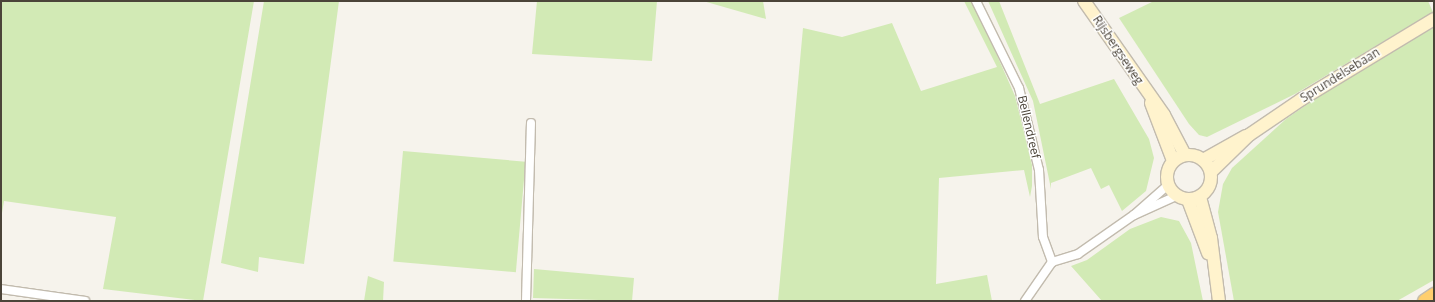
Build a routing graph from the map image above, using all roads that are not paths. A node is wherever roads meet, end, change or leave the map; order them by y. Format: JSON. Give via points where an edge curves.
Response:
{"nodes":[{"id":1,"x":976,"y":1,"type":"edge"},
{"id":2,"x":1084,"y":1,"type":"edge"},
{"id":3,"x":1434,"y":19,"type":"edge"},
{"id":4,"x":1150,"y":100,"type":"junction"},
{"id":5,"x":531,"y":123,"type":"dead end"},
{"id":6,"x":1250,"y":135,"type":"junction"},
{"id":7,"x":1185,"y":155,"type":"junction"},
{"id":8,"x":1203,"y":160,"type":"junction"},
{"id":9,"x":1173,"y":161,"type":"junction"},
{"id":10,"x":1211,"y":172,"type":"junction"},
{"id":11,"x":1168,"y":185,"type":"junction"},
{"id":12,"x":1176,"y":196,"type":"junction"},
{"id":13,"x":1200,"y":197,"type":"junction"},
{"id":14,"x":1188,"y":200,"type":"junction"},
{"id":15,"x":1134,"y":215,"type":"junction"},
{"id":16,"x":1212,"y":261,"type":"junction"},
{"id":17,"x":1052,"y":262,"type":"junction"},
{"id":18,"x":1,"y":289,"type":"edge"},
{"id":19,"x":1434,"y":295,"type":"edge"},
{"id":20,"x":85,"y":301,"type":"edge"},
{"id":21,"x":526,"y":301,"type":"edge"},
{"id":22,"x":1025,"y":301,"type":"edge"},
{"id":23,"x":1219,"y":301,"type":"edge"},
{"id":24,"x":1425,"y":301,"type":"edge"}],
"edges":[{"from":1,"to":17,"type":"street","name":"Bellendreef","via":[[1019,88],[1039,170],[1043,237]]},
{"from":2,"to":4,"type":"main road","name":"Rijsbergseweg"},
{"from":3,"to":6,"type":"main road","name":"Sprundelsebaan","via":[[1302,99]]},
{"from":4,"to":7,"type":"main road","name":"Rijsbergseweg","via":[[1164,115]]},
{"from":4,"to":9,"type":"main road","name":"Rijsbergseweg"},
{"from":5,"to":21,"type":"street"},
{"from":6,"to":8,"type":"main road","name":"Sprundelsebaan"},
{"from":6,"to":10,"type":"main road","name":"Sprundelsebaan"},
{"from":7,"to":8,"type":"main road"},
{"from":7,"to":9,"type":"main road"},
{"from":8,"to":10,"type":"main road"},
{"from":9,"to":11,"type":"main road","via":[[1167,172]]},
{"from":10,"to":13,"type":"main road","via":[[1210,186]]},
{"from":11,"to":12,"type":"main road"},
{"from":11,"to":15,"type":"street"},
{"from":12,"to":14,"type":"main road"},
{"from":12,"to":15,"type":"street"},
{"from":13,"to":14,"type":"main road"},
{"from":13,"to":16,"type":"main road","via":[[1211,238]]},
{"from":14,"to":16,"type":"main road"},
{"from":15,"to":17,"type":"street","via":[[1078,254]]},
{"from":16,"to":23,"type":"main road"},
{"from":17,"to":22,"type":"street"},
{"from":18,"to":20,"type":"street"},
{"from":19,"to":24,"type":"highway"}]}
